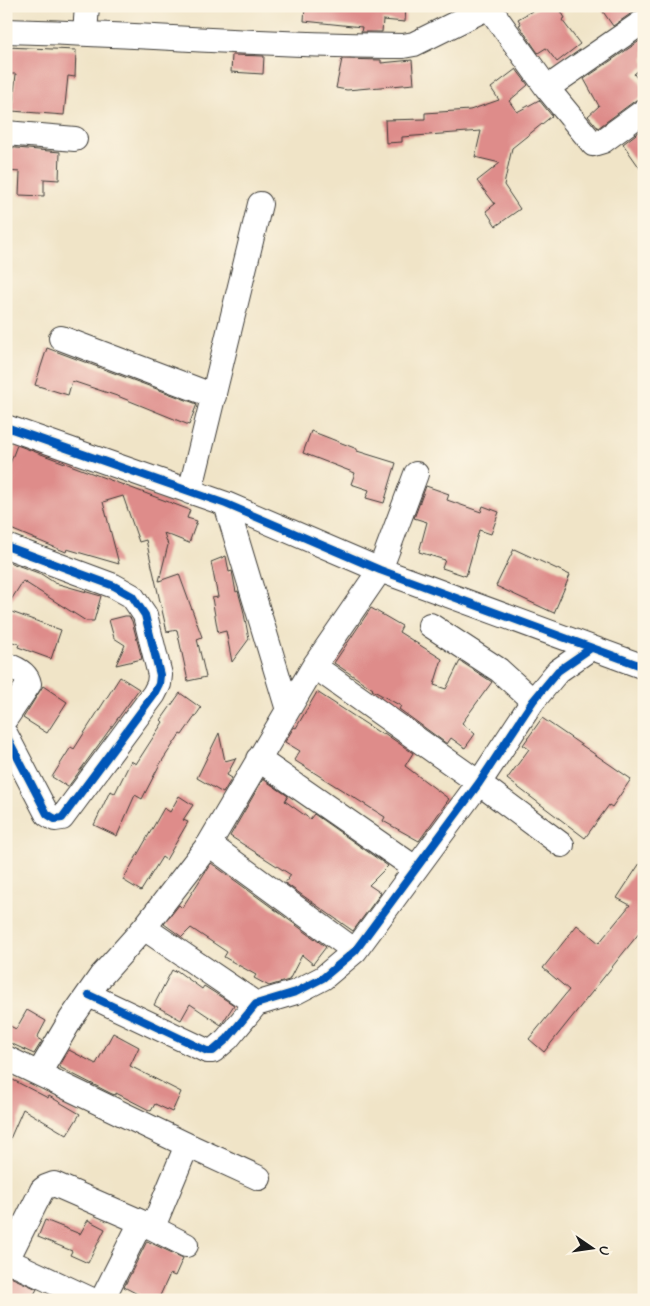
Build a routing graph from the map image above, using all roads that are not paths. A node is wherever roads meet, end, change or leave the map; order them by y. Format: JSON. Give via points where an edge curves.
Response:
{"nodes":[{"id":1,"x":87,"y":6,"type":"edge"},
{"id":2,"x":489,"y":7,"type":"edge"},
{"id":3,"x":644,"y":22,"type":"edge"},
{"id":4,"x":6,"y":31,"type":"edge"},
{"id":5,"x":85,"y":33,"type":"junction"},
{"id":6,"x":547,"y":88,"type":"junction"},
{"id":7,"x":644,"y":111,"type":"edge"},
{"id":8,"x":6,"y":133,"type":"edge"},
{"id":9,"x":75,"y":139,"type":"dead end"},
{"id":10,"x":260,"y":204,"type":"dead end"},
{"id":11,"x":61,"y":338,"type":"dead end"},
{"id":12,"x":214,"y":396,"type":"junction"},
{"id":13,"x":7,"y":429,"type":"edge"},
{"id":14,"x":416,"y":474,"type":"dead end"},
{"id":15,"x":190,"y":492,"type":"junction"},
{"id":16,"x":226,"y":504,"type":"junction"},
{"id":17,"x":6,"y":546,"type":"edge"},
{"id":18,"x":380,"y":570,"type":"junction"},
{"id":19,"x":430,"y":625,"type":"dead end"},
{"id":20,"x":591,"y":648,"type":"junction"},
{"id":21,"x":6,"y":665,"type":"edge"},
{"id":22,"x":314,"y":666,"type":"junction"},
{"id":23,"x":644,"y":667,"type":"edge"},
{"id":24,"x":533,"y":701,"type":"junction"},
{"id":25,"x":288,"y":710,"type":"junction"},
{"id":26,"x":6,"y":718,"type":"edge"},
{"id":27,"x":6,"y":735,"type":"edge"},
{"id":28,"x":258,"y":759,"type":"junction"},
{"id":29,"x":479,"y":783,"type":"junction"},
{"id":30,"x":209,"y":844,"type":"junction"},
{"id":31,"x":562,"y":845,"type":"dead end"},
{"id":32,"x":416,"y":868,"type":"junction"},
{"id":33,"x":144,"y":928,"type":"junction"},
{"id":34,"x":355,"y":951,"type":"junction"},
{"id":35,"x":89,"y":995,"type":"junction"},
{"id":36,"x":256,"y":1004,"type":"junction"},
{"id":37,"x":6,"y":1058,"type":"edge"},
{"id":38,"x":39,"y":1073,"type":"junction"},
{"id":39,"x":187,"y":1146,"type":"junction"},
{"id":40,"x":260,"y":1178,"type":"dead end"},
{"id":41,"x":147,"y":1225,"type":"junction"},
{"id":42,"x":186,"y":1245,"type":"dead end"},
{"id":43,"x":6,"y":1260,"type":"edge"},
{"id":44,"x":92,"y":1300,"type":"edge"},
{"id":45,"x":102,"y":1300,"type":"edge"}],
"edges":[{"from":1,"to":5,"type":"street"},
{"from":2,"to":5,"type":"street","via":[[414,44],[403,46],[331,46]]},
{"from":2,"to":6,"type":"street"},
{"from":3,"to":6,"type":"street"},
{"from":4,"to":5,"type":"street"},
{"from":6,"to":7,"type":"street","via":[[593,144],[603,141]]},
{"from":8,"to":9,"type":"street"},
{"from":10,"to":12,"type":"street"},
{"from":11,"to":12,"type":"street"},
{"from":12,"to":15,"type":"street"},
{"from":13,"to":15,"type":"street"},
{"from":14,"to":18,"type":"street"},
{"from":15,"to":16,"type":"street"},
{"from":16,"to":18,"type":"street"},
{"from":16,"to":25,"type":"street"},
{"from":17,"to":27,"type":"street","via":[[114,586],[132,596],[145,615],[160,675],[154,694],[62,818],[55,819],[47,814]]},
{"from":18,"to":20,"type":"street"},
{"from":18,"to":22,"type":"street"},
{"from":19,"to":24,"type":"street","via":[[498,670]]},
{"from":20,"to":23,"type":"street"},
{"from":20,"to":24,"type":"street","via":[[558,671]]},
{"from":21,"to":26,"type":"street","via":[[24,674],[29,684]]},
{"from":22,"to":25,"type":"street"},
{"from":22,"to":29,"type":"street"},
{"from":24,"to":29,"type":"street"},
{"from":25,"to":28,"type":"street"},
{"from":28,"to":30,"type":"street"},
{"from":28,"to":32,"type":"street"},
{"from":29,"to":31,"type":"street"},
{"from":29,"to":32,"type":"street"},
{"from":30,"to":33,"type":"street"},
{"from":30,"to":34,"type":"street"},
{"from":32,"to":34,"type":"street"},
{"from":33,"to":35,"type":"street","via":[[101,976]]},
{"from":33,"to":36,"type":"street"},
{"from":34,"to":36,"type":"street","via":[[322,978],[296,992]]},
{"from":35,"to":36,"type":"street","via":[[207,1051],[213,1051],[227,1039]]},
{"from":35,"to":38,"type":"street"},
{"from":37,"to":38,"type":"street"},
{"from":38,"to":39,"type":"street"},
{"from":39,"to":40,"type":"street"},
{"from":39,"to":41,"type":"street"},
{"from":41,"to":42,"type":"street"},
{"from":41,"to":43,"type":"street","via":[[59,1185],[49,1185],[42,1190]]},
{"from":41,"to":45,"type":"street"},
{"from":43,"to":44,"type":"street"}]}
